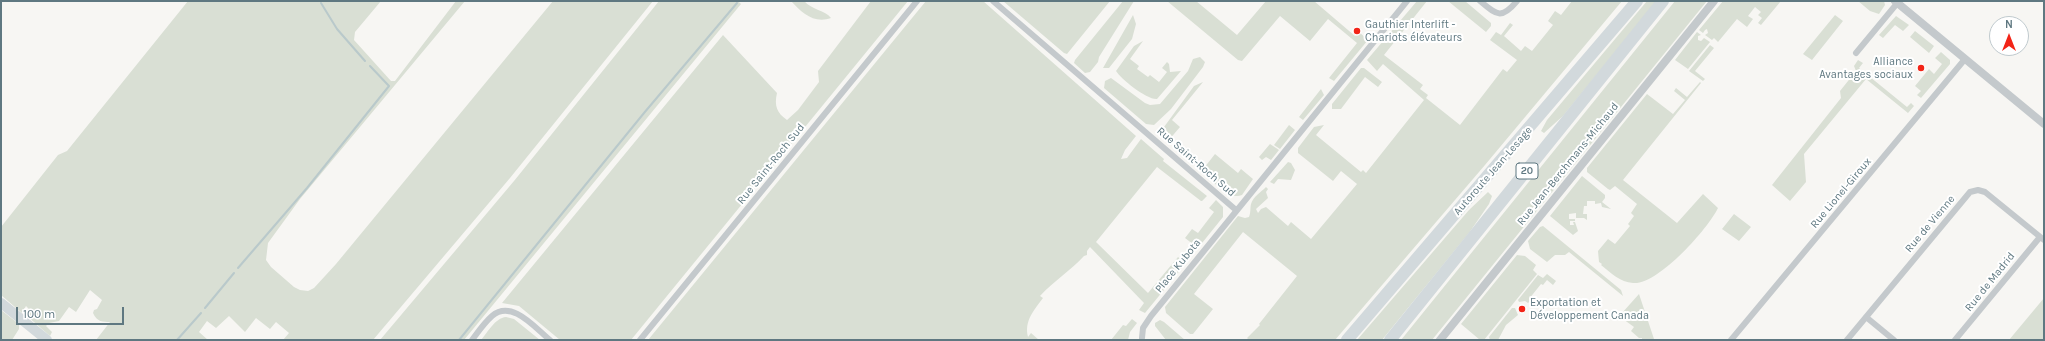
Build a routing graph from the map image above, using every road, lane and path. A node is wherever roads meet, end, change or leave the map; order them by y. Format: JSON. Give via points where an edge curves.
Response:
{"nodes":[{"id":1,"x":917,"y":1,"type":"edge"},
{"id":2,"x":993,"y":1,"type":"edge"},
{"id":3,"x":1407,"y":1,"type":"edge"},
{"id":4,"x":1480,"y":1,"type":"edge"},
{"id":5,"x":1517,"y":1,"type":"edge"},
{"id":6,"x":1637,"y":1,"type":"edge"},
{"id":7,"x":1663,"y":1,"type":"edge"},
{"id":8,"x":1714,"y":1,"type":"edge"},
{"id":9,"x":1897,"y":2,"type":"edge"},
{"id":10,"x":1856,"y":53,"type":"dead end"},
{"id":11,"x":1965,"y":59,"type":"junction"},
{"id":12,"x":2044,"y":124,"type":"edge"},
{"id":13,"x":1236,"y":210,"type":"junction"},
{"id":14,"x":2042,"y":239,"type":"edge"},
{"id":15,"x":1,"y":303,"type":"edge"},
{"id":16,"x":1866,"y":317,"type":"junction"},
{"id":17,"x":1142,"y":338,"type":"dead end"},
{"id":18,"x":47,"y":340,"type":"edge"},
{"id":19,"x":472,"y":340,"type":"edge"},
{"id":20,"x":550,"y":340,"type":"edge"},
{"id":21,"x":640,"y":340,"type":"edge"},
{"id":22,"x":1347,"y":340,"type":"edge"},
{"id":23,"x":1390,"y":340,"type":"edge"},
{"id":24,"x":1440,"y":340,"type":"edge"},
{"id":25,"x":1731,"y":340,"type":"edge"},
{"id":26,"x":1847,"y":340,"type":"edge"},
{"id":27,"x":1894,"y":340,"type":"edge"},
{"id":28,"x":1955,"y":340,"type":"edge"}],
"edges":[{"from":1,"to":21,"type":"street","name":"Rue Saint-Roch Sud"},
{"from":2,"to":13,"type":"street","name":"Rue Saint-Roch Sud"},
{"from":3,"to":13,"type":"street","name":"Rue Saint-Roch Sud"},
{"from":4,"to":5,"type":"street","via":[[1494,13],[1501,14],[1508,11]]},
{"from":6,"to":22,"type":"highway","name":"Autoroute Jean-Lesage","number":"20"},
{"from":7,"to":23,"type":"highway","number":"20"},
{"from":8,"to":24,"type":"street","name":"Rue Jean-Berchmans-Michaud"},
{"from":9,"to":10,"type":"street"},
{"from":9,"to":11,"type":"street"},
{"from":11,"to":12,"type":"street"},
{"from":11,"to":25,"type":"street","name":"Rue Lionel-Giroux"},
{"from":13,"to":17,"type":"street","name":"Place Kubota","via":[[1145,324]]},
{"from":14,"to":16,"type":"street","name":"Rue de Vienne","via":[[1984,192],[1970,192]]},
{"from":14,"to":28,"type":"street","name":"Rue de Madrid"},
{"from":15,"to":18,"type":"main road"},
{"from":16,"to":26,"type":"street","name":"Rue de Vienne"},
{"from":16,"to":27,"type":"street"},
{"from":19,"to":20,"type":"street","via":[[492,316],[510,311],[522,317]]}]}
